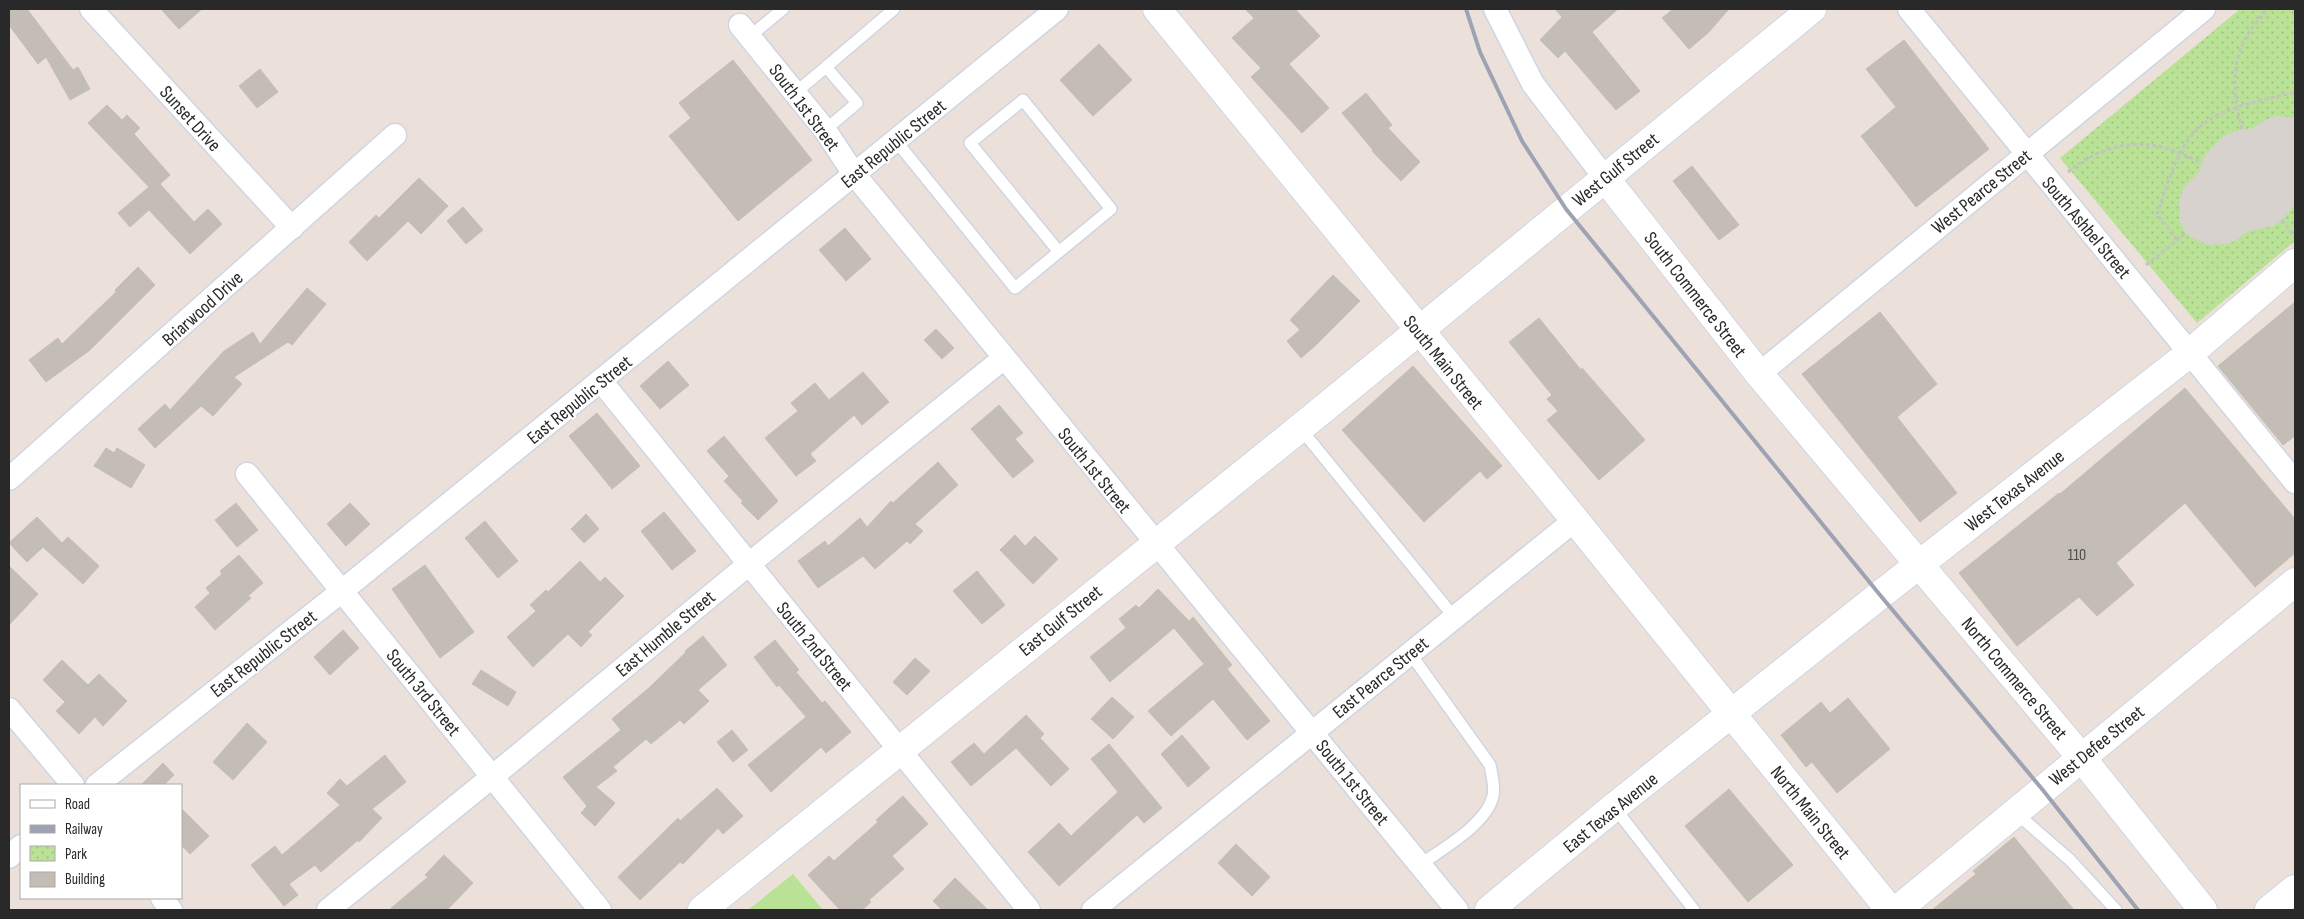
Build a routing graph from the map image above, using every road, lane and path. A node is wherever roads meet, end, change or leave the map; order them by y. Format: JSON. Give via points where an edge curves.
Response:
{"nodes":[{"id":1,"x":91,"y":9,"type":"edge"},
{"id":2,"x":784,"y":9,"type":"edge"},
{"id":3,"x":894,"y":9,"type":"edge"},
{"id":4,"x":1057,"y":9,"type":"edge"},
{"id":5,"x":1495,"y":9,"type":"edge"},
{"id":6,"x":1812,"y":9,"type":"edge"},
{"id":7,"x":1908,"y":9,"type":"edge"},
{"id":8,"x":2204,"y":9,"type":"edge"},
{"id":9,"x":2269,"y":9,"type":"edge"},
{"id":10,"x":1165,"y":11,"type":"edge"},
{"id":11,"x":745,"y":31,"type":"joint"},
{"id":12,"x":826,"y":66,"type":"junction"},
{"id":13,"x":2295,"y":92,"type":"edge"},
{"id":14,"x":795,"y":93,"type":"junction"},
{"id":15,"x":2236,"y":108,"type":"junction"},
{"id":16,"x":2242,"y":129,"type":"dead end"},
{"id":17,"x":825,"y":130,"type":"junction"},
{"id":18,"x":395,"y":135,"type":"dead end"},
{"id":19,"x":896,"y":141,"type":"junction"},
{"id":20,"x":2026,"y":154,"type":"junction"},
{"id":21,"x":2180,"y":155,"type":"junction"},
{"id":22,"x":2202,"y":162,"type":"dead end"},
{"id":23,"x":854,"y":174,"type":"junction"},
{"id":24,"x":1604,"y":178,"type":"junction"},
{"id":25,"x":2052,"y":184,"type":"junction"},
{"id":26,"x":2282,"y":220,"type":"dead end"},
{"id":27,"x":292,"y":228,"type":"junction"},
{"id":28,"x":2186,"y":233,"type":"dead end"},
{"id":29,"x":2295,"y":238,"type":"edge"},
{"id":30,"x":2177,"y":240,"type":"junction"},
{"id":31,"x":1059,"y":252,"type":"junction"},
{"id":32,"x":2295,"y":263,"type":"edge"},
{"id":33,"x":2130,"y":278,"type":"junction"},
{"id":34,"x":1419,"y":331,"type":"junction"},
{"id":35,"x":2190,"y":353,"type":"junction"},
{"id":36,"x":1004,"y":358,"type":"junction"},
{"id":37,"x":1759,"y":374,"type":"junction"},
{"id":38,"x":601,"y":381,"type":"junction"},
{"id":39,"x":1300,"y":428,"type":"junction"},
{"id":40,"x":248,"y":474,"type":"dead end"},
{"id":41,"x":9,"y":480,"type":"edge"},
{"id":42,"x":2295,"y":482,"type":"edge"},
{"id":43,"x":1575,"y":520,"type":"junction"},
{"id":44,"x":1155,"y":543,"type":"junction"},
{"id":45,"x":749,"y":564,"type":"junction"},
{"id":46,"x":1918,"y":565,"type":"junction"},
{"id":47,"x":2295,"y":582,"type":"edge"},
{"id":48,"x":342,"y":591,"type":"junction"},
{"id":49,"x":1454,"y":617,"type":"junction"},
{"id":50,"x":1410,"y":653,"type":"junction"},
{"id":51,"x":9,"y":709,"type":"edge"},
{"id":52,"x":1732,"y":715,"type":"junction"},
{"id":53,"x":1313,"y":733,"type":"junction"},
{"id":54,"x":899,"y":750,"type":"junction"},
{"id":55,"x":2081,"y":757,"type":"junction"},
{"id":56,"x":492,"y":778,"type":"junction"},
{"id":57,"x":72,"y":784,"type":"edge"},
{"id":58,"x":98,"y":784,"type":"edge"},
{"id":59,"x":1614,"y":807,"type":"junction"},
{"id":60,"x":2015,"y":812,"type":"junction"},
{"id":61,"x":20,"y":847,"type":"edge"},
{"id":62,"x":9,"y":857,"type":"edge"},
{"id":63,"x":1420,"y":865,"type":"junction"},
{"id":64,"x":2295,"y":889,"type":"edge"},
{"id":65,"x":163,"y":899,"type":"edge"},
{"id":66,"x":171,"y":910,"type":"edge"},
{"id":67,"x":328,"y":910,"type":"edge"},
{"id":68,"x":600,"y":910,"type":"edge"},
{"id":69,"x":702,"y":910,"type":"edge"},
{"id":70,"x":1029,"y":910,"type":"edge"},
{"id":71,"x":1093,"y":910,"type":"edge"},
{"id":72,"x":1457,"y":910,"type":"edge"},
{"id":73,"x":1489,"y":910,"type":"edge"},
{"id":74,"x":1694,"y":910,"type":"edge"},
{"id":75,"x":1890,"y":910,"type":"edge"},
{"id":76,"x":1897,"y":910,"type":"edge"},
{"id":77,"x":2116,"y":910,"type":"edge"},
{"id":78,"x":2204,"y":910,"type":"edge"},
{"id":79,"x":2269,"y":910,"type":"edge"}],
"edges":[{"from":1,"to":27,"type":"street","name":"Sunset Drive"},
{"from":2,"to":11,"type":"lane"},
{"from":3,"to":12,"type":"lane"},
{"from":4,"to":19,"type":"street","name":"East Republic Street"},
{"from":5,"to":24,"type":"street","name":"South Commerce Street","via":[[1533,84]]},
{"from":6,"to":24,"type":"main road","name":"West Gulf Street"},
{"from":7,"to":20,"type":"street","name":"South Ashbel Street"},
{"from":8,"to":20,"type":"street","name":"West Pearce Street"},
{"from":9,"to":15,"type":"path","via":[[2245,38],[2236,64]]},
{"from":10,"to":34,"type":"main road","name":"South Main Street"},
{"from":11,"to":14,"type":"street","name":"South 1st Street"},
{"from":12,"to":14,"type":"lane"},
{"from":12,"to":17,"type":"lane","via":[[857,103]]},
{"from":13,"to":15,"type":"path"},
{"from":14,"to":17,"type":"street","name":"South 1st Street"},
{"from":15,"to":16,"type":"path"},
{"from":15,"to":21,"type":"path","via":[[2199,127]]},
{"from":17,"to":23,"type":"street","name":"South 1st Street"},
{"from":18,"to":27,"type":"street","name":"Briarwood Drive"},
{"from":19,"to":23,"type":"street","name":"East Republic Street"},
{"from":19,"to":31,"type":"lane","via":[[1015,288]]},
{"from":20,"to":25,"type":"street","name":"South Ashbel Street"},
{"from":20,"to":37,"type":"street","name":"West Pearce Street"},
{"from":21,"to":22,"type":"path"},
{"from":21,"to":25,"type":"path","via":[[2166,148],[2141,144],[2114,147],[2081,161]]},
{"from":21,"to":30,"type":"path","via":[[2157,214]]},
{"from":23,"to":36,"type":"street","name":"South 1st Street"},
{"from":23,"to":38,"type":"street","name":"East Republic Street"},
{"from":24,"to":34,"type":"main road","name":"West Gulf Street"},
{"from":24,"to":37,"type":"main road","name":"South Commerce Street"},
{"from":25,"to":33,"type":"street","name":"South Ashbel Street"},
{"from":26,"to":29,"type":"path"},
{"from":27,"to":41,"type":"street","name":"Briarwood Drive"},
{"from":28,"to":30,"type":"path"},
{"from":30,"to":33,"type":"path"},
{"from":31,"to":31,"type":"lane","via":[[1111,209],[1023,100],[970,143]]},
{"from":32,"to":35,"type":"main road","name":"West Texas Avenue"},
{"from":33,"to":35,"type":"street","name":"South Ashbel Street"},
{"from":34,"to":39,"type":"main road","name":"East Gulf Street"},
{"from":34,"to":43,"type":"main road","name":"South Main Street"},
{"from":35,"to":42,"type":"street","name":"South Ashbel Street"},
{"from":35,"to":46,"type":"main road","name":"West Texas Avenue"},
{"from":36,"to":44,"type":"street","name":"South 1st Street"},
{"from":36,"to":45,"type":"street","name":"East Humble Street"},
{"from":37,"to":46,"type":"main road","name":"South Commerce Street"},
{"from":38,"to":45,"type":"street","name":"South 2nd Street"},
{"from":38,"to":48,"type":"street","name":"East Republic Street"},
{"from":39,"to":44,"type":"main road","name":"East Gulf Street"},
{"from":39,"to":49,"type":"lane"},
{"from":40,"to":48,"type":"street","name":"South 3rd Street"},
{"from":43,"to":49,"type":"street","name":"East Pearce Street"},
{"from":43,"to":52,"type":"main road","name":"South Main Street"},
{"from":44,"to":53,"type":"street","name":"South 1st Street"},
{"from":44,"to":54,"type":"main road","name":"East Gulf Street"},
{"from":45,"to":54,"type":"street","name":"South 2nd Street"},
{"from":45,"to":56,"type":"street","name":"East Humble Street"},
{"from":46,"to":52,"type":"main road","name":"West Texas Avenue"},
{"from":46,"to":55,"type":"main road","name":"North Commerce Street"},
{"from":47,"to":55,"type":"main road","name":"West Defee Street"},
{"from":48,"to":56,"type":"street","name":"South 3rd Street"},
{"from":48,"to":58,"type":"street","name":"East Republic Street"},
{"from":49,"to":50,"type":"street","name":"East Pearce Street"},
{"from":50,"to":53,"type":"street","name":"East Pearce Street"},
{"from":50,"to":63,"type":"lane","via":[[1490,765],[1494,780],[1494,795],[1478,823]]},
{"from":51,"to":57,"type":"street"},
{"from":52,"to":59,"type":"main road","name":"East Texas Avenue"},
{"from":52,"to":75,"type":"main road","name":"North Main Street"},
{"from":53,"to":63,"type":"street","name":"South 1st Street"},
{"from":53,"to":71,"type":"street","name":"East Pearce Street"},
{"from":54,"to":69,"type":"main road","name":"East Gulf Street"},
{"from":54,"to":70,"type":"street","name":"South 2nd Street"},
{"from":55,"to":60,"type":"main road","name":"West Defee Street"},
{"from":55,"to":78,"type":"main road","name":"North Commerce Street"},
{"from":56,"to":67,"type":"street","name":"East Humble Street"},
{"from":56,"to":68,"type":"street","name":"South 3rd Street"},
{"from":59,"to":73,"type":"main road","name":"East Texas Avenue"},
{"from":59,"to":74,"type":"lane"},
{"from":60,"to":76,"type":"main road","name":"West Defee Street"},
{"from":60,"to":77,"type":"lane","via":[[2070,860]]},
{"from":61,"to":62,"type":"street"},
{"from":63,"to":72,"type":"street","name":"South 1st Street"},
{"from":64,"to":79,"type":"main road"},
{"from":65,"to":66,"type":"street"}]}
